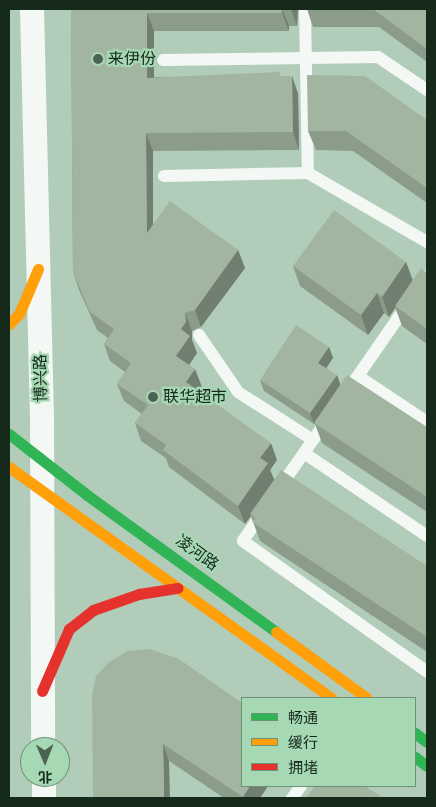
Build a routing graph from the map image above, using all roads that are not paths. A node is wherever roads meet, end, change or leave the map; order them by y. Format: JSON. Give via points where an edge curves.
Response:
{"nodes":[{"id":1,"x":32,"y":9,"type":"edge"},
{"id":2,"x":306,"y":9,"type":"edge"},
{"id":3,"x":306,"y":58,"type":"junction"},
{"id":4,"x":163,"y":60,"type":"dead end"},
{"id":5,"x":427,"y":90,"type":"edge"},
{"id":6,"x":308,"y":173,"type":"junction"},
{"id":7,"x":164,"y":176,"type":"dead end"},
{"id":8,"x":427,"y":242,"type":"edge"},
{"id":9,"x":38,"y":269,"type":"junction"},
{"id":10,"x":427,"y":276,"type":"edge"},
{"id":11,"x":9,"y":324,"type":"edge"},
{"id":12,"x":199,"y":335,"type":"dead end"},
{"id":13,"x":358,"y":376,"type":"junction"},
{"id":14,"x":427,"y":422,"type":"edge"},
{"id":15,"x":9,"y":434,"type":"edge"},
{"id":16,"x":313,"y":440,"type":"junction"},
{"id":17,"x":304,"y":454,"type":"junction"},
{"id":18,"x":42,"y":460,"type":"junction"},
{"id":19,"x":9,"y":467,"type":"edge"},
{"id":20,"x":43,"y":491,"type":"junction"},
{"id":21,"x":427,"y":536,"type":"edge"},
{"id":22,"x":178,"y":588,"type":"junction"},
{"id":23,"x":427,"y":672,"type":"edge"},
{"id":24,"x":42,"y":691,"type":"junction"},
{"id":25,"x":331,"y":697,"type":"edge"},
{"id":26,"x":367,"y":697,"type":"edge"},
{"id":27,"x":416,"y":734,"type":"edge"},
{"id":28,"x":43,"y":737,"type":"edge"},
{"id":29,"x":427,"y":742,"type":"edge"},
{"id":30,"x":416,"y":758,"type":"edge"},
{"id":31,"x":427,"y":766,"type":"edge"},
{"id":32,"x":300,"y":787,"type":"edge"},
{"id":33,"x":292,"y":798,"type":"edge"}],
"edges":[{"from":1,"to":9,"type":"street","name":"博兴路"},
{"from":2,"to":3,"type":"lane"},
{"from":3,"to":4,"type":"lane"},
{"from":3,"to":5,"type":"lane","via":[[378,57]]},
{"from":3,"to":6,"type":"lane"},
{"from":6,"to":7,"type":"lane"},
{"from":6,"to":8,"type":"lane"},
{"from":9,"to":11,"type":"street","via":[[19,314]]},
{"from":9,"to":18,"type":"street","name":"博兴路"},
{"from":10,"to":13,"type":"lane"},
{"from":12,"to":16,"type":"lane","via":[[238,392]]},
{"from":13,"to":14,"type":"lane"},
{"from":13,"to":16,"type":"lane"},
{"from":15,"to":18,"type":"street","name":"凌河路"},
{"from":16,"to":17,"type":"lane"},
{"from":17,"to":21,"type":"lane"},
{"from":17,"to":23,"type":"lane","via":[[243,541]]},
{"from":18,"to":20,"type":"street","name":"博兴路"},
{"from":18,"to":26,"type":"street","name":"凌河路"},
{"from":19,"to":20,"type":"street"},
{"from":20,"to":22,"type":"street"},
{"from":20,"to":24,"type":"street","name":"博兴路"},
{"from":22,"to":24,"type":"street","via":[[139,594],[93,610],[70,629]]},
{"from":22,"to":25,"type":"street"},
{"from":24,"to":28,"type":"street","name":"博兴路"},
{"from":27,"to":29,"type":"street"},
{"from":30,"to":31,"type":"street"},
{"from":32,"to":33,"type":"lane"}]}
